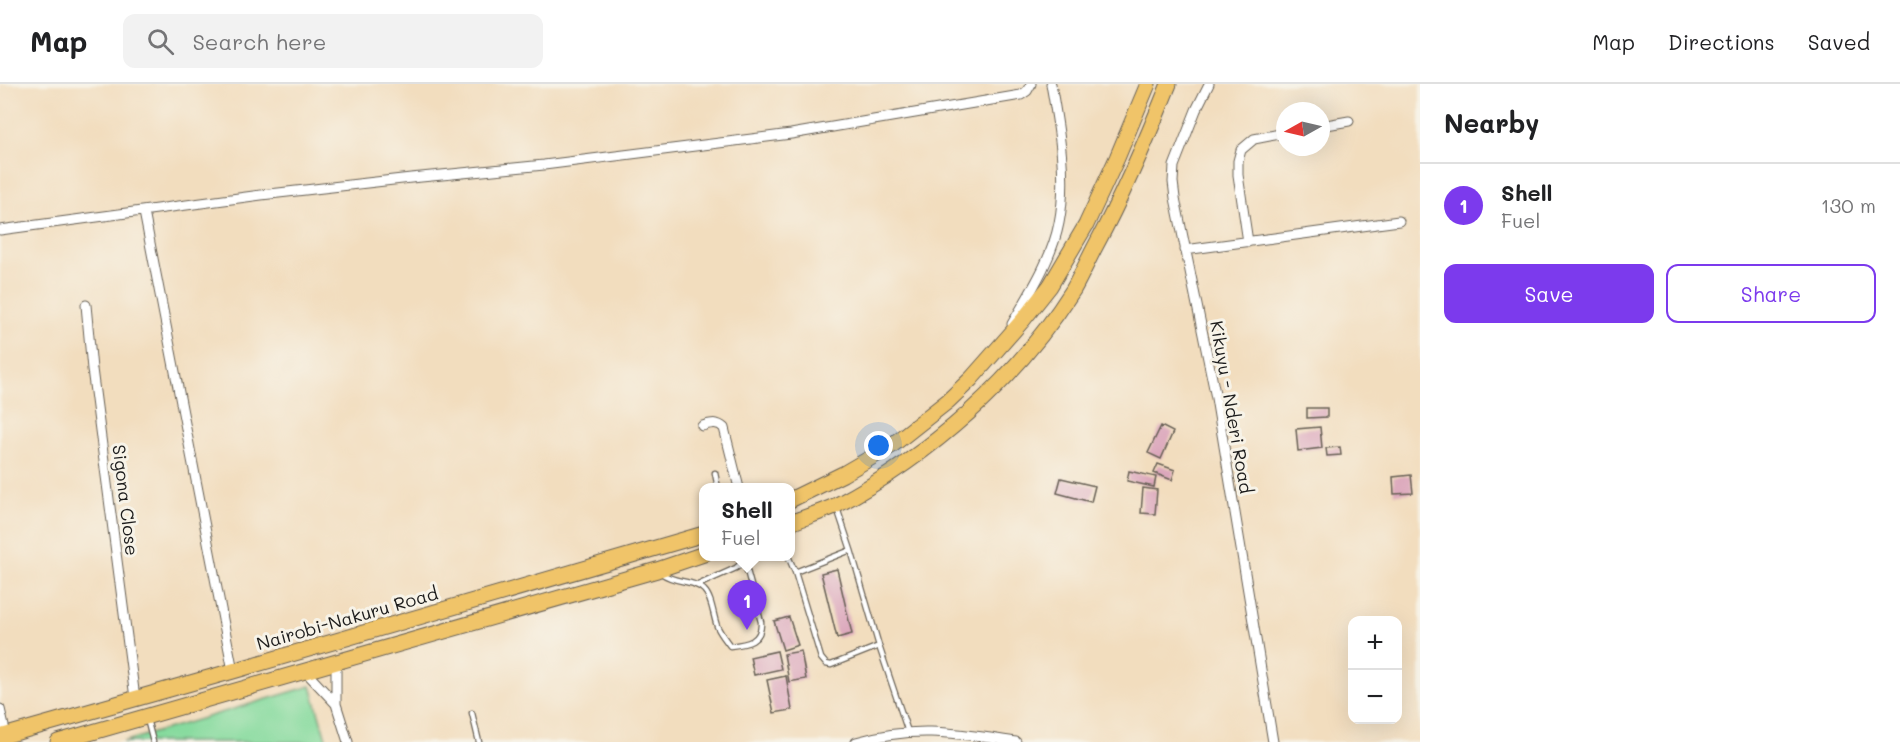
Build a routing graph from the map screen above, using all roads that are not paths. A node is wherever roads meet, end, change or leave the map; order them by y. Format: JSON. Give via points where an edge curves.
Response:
{"nodes":[{"id":1,"x":1030,"y":84,"type":"edge"},
{"id":2,"x":1052,"y":84,"type":"edge"},
{"id":3,"x":1148,"y":84,"type":"edge"},
{"id":4,"x":1169,"y":84,"type":"edge"},
{"id":5,"x":1209,"y":84,"type":"edge"},
{"id":6,"x":1349,"y":121,"type":"dead end"},
{"id":7,"x":1330,"y":124,"type":"edge"},
{"id":8,"x":1276,"y":134,"type":"edge"},
{"id":9,"x":144,"y":213,"type":"junction"},
{"id":10,"x":1400,"y":221,"type":"dead end"},
{"id":11,"x":0,"y":231,"type":"edge"},
{"id":12,"x":1248,"y":242,"type":"junction"},
{"id":13,"x":1185,"y":250,"type":"junction"},
{"id":14,"x":86,"y":305,"type":"dead end"},
{"id":15,"x":971,"y":379,"type":"junction"},
{"id":16,"x":702,"y":426,"type":"dead end"},
{"id":17,"x":715,"y":473,"type":"dead end"},
{"id":18,"x":717,"y":483,"type":"edge"},
{"id":19,"x":738,"y":483,"type":"edge"},
{"id":20,"x":795,"y":498,"type":"edge"},
{"id":21,"x":836,"y":505,"type":"junction"},
{"id":22,"x":795,"y":521,"type":"edge"},
{"id":23,"x":699,"y":535,"type":"edge"},
{"id":24,"x":851,"y":550,"type":"junction"},
{"id":25,"x":699,"y":556,"type":"edge"},
{"id":26,"x":742,"y":561,"type":"edge"},
{"id":27,"x":745,"y":561,"type":"edge"},
{"id":28,"x":790,"y":561,"type":"edge"},
{"id":29,"x":657,"y":570,"type":"junction"},
{"id":30,"x":795,"y":572,"type":"junction"},
{"id":31,"x":698,"y":585,"type":"junction"},
{"id":32,"x":879,"y":646,"type":"junction"},
{"id":33,"x":336,"y":662,"type":"junction"},
{"id":34,"x":233,"y":671,"type":"junction"},
{"id":35,"x":305,"y":671,"type":"junction"},
{"id":36,"x":135,"y":698,"type":"junction"},
{"id":37,"x":336,"y":704,"type":"junction"},
{"id":38,"x":0,"y":709,"type":"edge"},
{"id":39,"x":472,"y":713,"type":"dead end"},
{"id":40,"x":147,"y":716,"type":"junction"},
{"id":41,"x":908,"y":732,"type":"junction"},
{"id":42,"x":3,"y":736,"type":"edge"},
{"id":43,"x":58,"y":742,"type":"edge"},
{"id":44,"x":153,"y":742,"type":"edge"},
{"id":45,"x":348,"y":742,"type":"edge"},
{"id":46,"x":479,"y":742,"type":"edge"},
{"id":47,"x":856,"y":742,"type":"edge"},
{"id":48,"x":1016,"y":742,"type":"edge"},
{"id":49,"x":1273,"y":742,"type":"edge"}],
"edges":[{"from":1,"to":9,"type":"street","via":[[1021,95],[791,134]]},
{"from":2,"to":15,"type":"street","via":[[1063,185],[1059,224],[1037,281],[1010,327]]},
{"from":3,"to":15,"type":"highway","via":[[1097,204],[1068,257],[1044,294]]},
{"from":4,"to":21,"type":"highway","via":[[1119,202],[1074,288],[1036,341],[986,396],[940,436],[904,464]]},
{"from":5,"to":13,"type":"street","name":"Kikuyu - Nderi Road","via":[[1174,166],[1175,198]]},
{"from":6,"to":7,"type":"street"},
{"from":8,"to":12,"type":"street","via":[[1254,138],[1241,150],[1238,161]]},
{"from":9,"to":11,"type":"street"},
{"from":9,"to":34,"type":"street"},
{"from":10,"to":12,"type":"street"},
{"from":12,"to":13,"type":"street"},
{"from":13,"to":49,"type":"street","name":"Kikuyu - Nderi Road","via":[[1216,399]]},
{"from":14,"to":36,"type":"street","name":"Sigona Close"},
{"from":15,"to":20,"type":"highway","via":[[891,446]]},
{"from":16,"to":19,"type":"street","via":[[714,423],[724,428]]},
{"from":17,"to":18,"type":"lane"},
{"from":21,"to":22,"type":"highway"},
{"from":21,"to":24,"type":"lane"},
{"from":23,"to":34,"type":"highway","name":"Nairobi-Nakuru Road"},
{"from":24,"to":30,"type":"lane"},
{"from":24,"to":32,"type":"lane"},
{"from":25,"to":29,"type":"highway"},
{"from":26,"to":31,"type":"lane","via":[[736,568]]},
{"from":27,"to":31,"type":"lane","via":[[761,622],[756,640],[730,646],[718,627],[707,592]]},
{"from":28,"to":30,"type":"lane"},
{"from":29,"to":31,"type":"lane","via":[[669,579]]},
{"from":29,"to":33,"type":"highway"},
{"from":30,"to":32,"type":"lane","via":[[826,664]]},
{"from":32,"to":41,"type":"lane"},
{"from":33,"to":35,"type":"highway"},
{"from":33,"to":37,"type":"street"},
{"from":34,"to":36,"type":"highway","name":"Nairobi-Nakuru Road"},
{"from":35,"to":37,"type":"street"},
{"from":35,"to":40,"type":"highway"},
{"from":36,"to":42,"type":"highway","name":"Nairobi-Nakuru Road"},
{"from":37,"to":45,"type":"street"},
{"from":38,"to":42,"type":"street"},
{"from":39,"to":46,"type":"lane"},
{"from":40,"to":43,"type":"highway"},
{"from":40,"to":44,"type":"lane"},
{"from":41,"to":47,"type":"street"},
{"from":41,"to":48,"type":"street","via":[[943,732]]}]}
